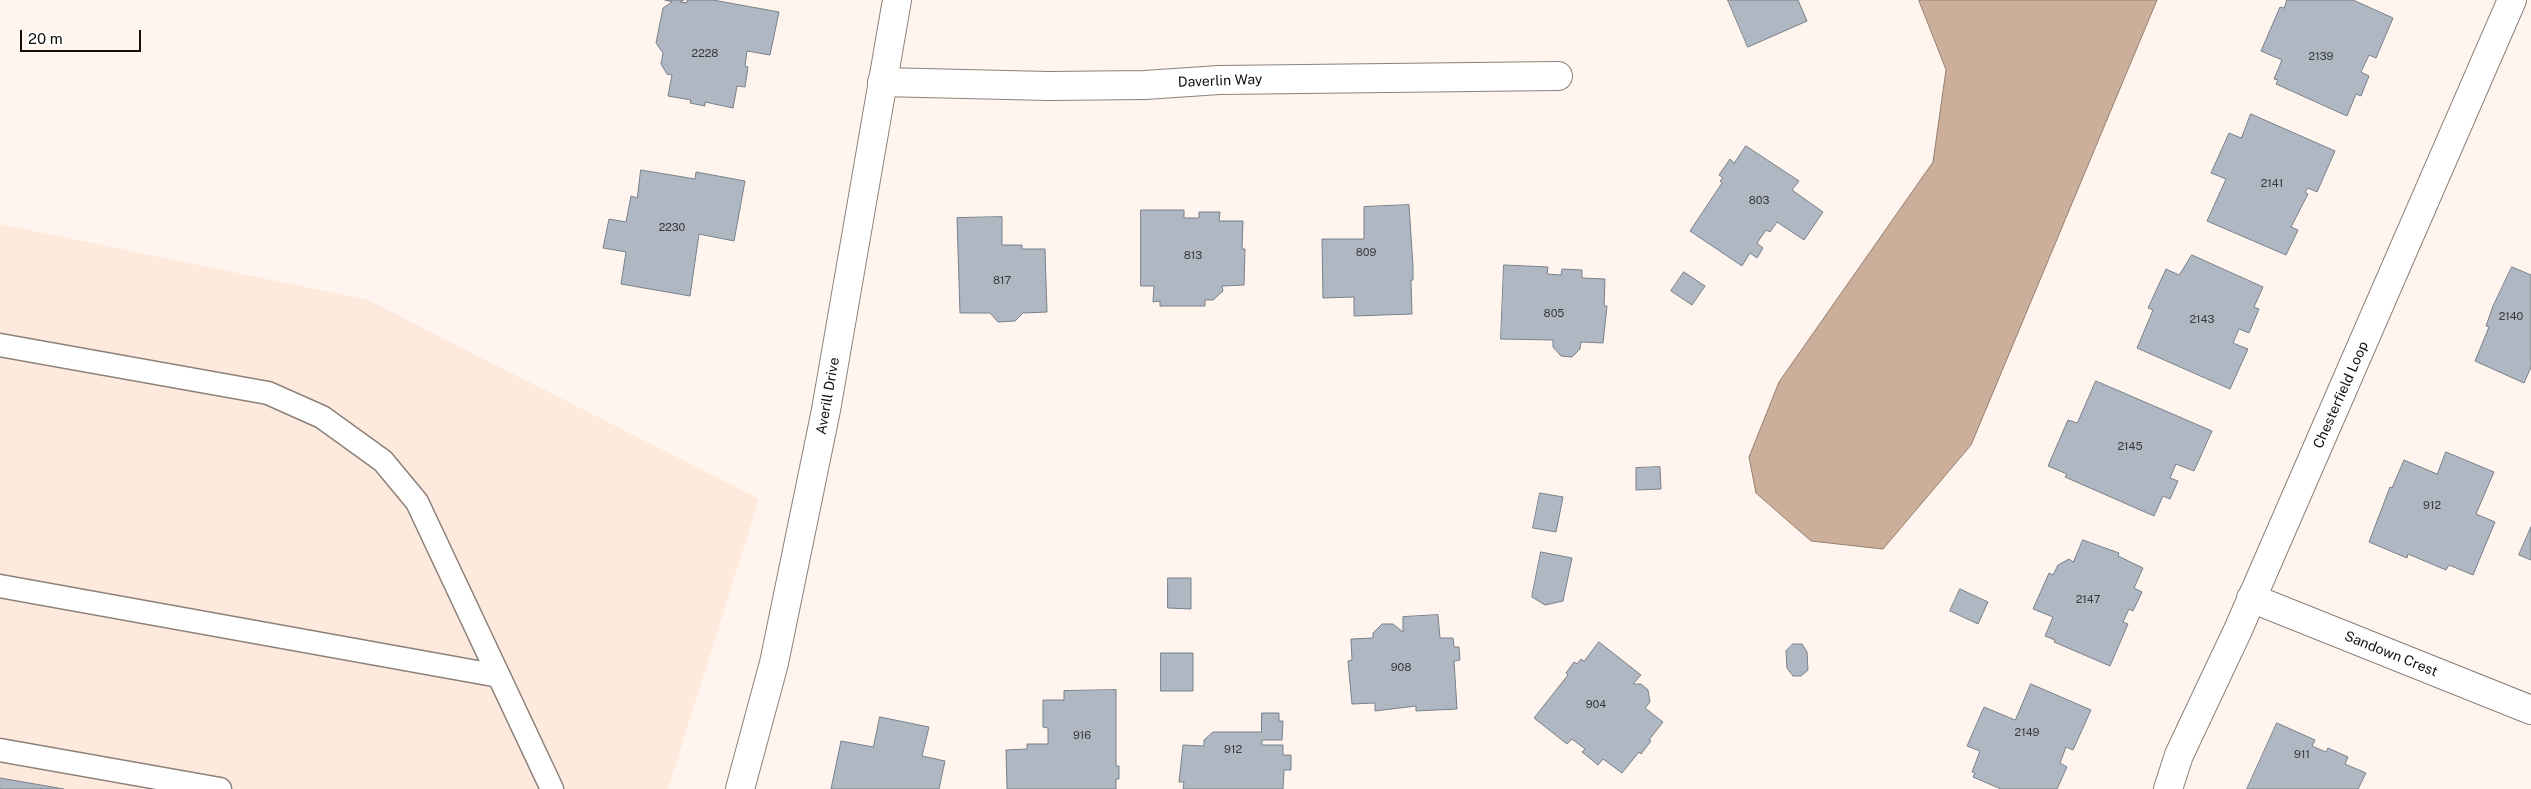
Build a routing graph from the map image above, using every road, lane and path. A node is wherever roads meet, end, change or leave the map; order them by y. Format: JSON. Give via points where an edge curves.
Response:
{"nodes":[{"id":1,"x":896,"y":0,"type":"edge"},
{"id":2,"x":2512,"y":0,"type":"edge"},
{"id":3,"x":1558,"y":76,"type":"dead end"},
{"id":4,"x":882,"y":82,"type":"junction"},
{"id":5,"x":1,"y":351,"type":"edge"},
{"id":6,"x":0,"y":586,"type":"edge"},
{"id":7,"x":2251,"y":598,"type":"junction"},
{"id":8,"x":499,"y":676,"type":"junction"},
{"id":9,"x":2531,"y":710,"type":"edge"},
{"id":10,"x":0,"y":750,"type":"edge"},
{"id":11,"x":220,"y":789,"type":"edge"},
{"id":12,"x":552,"y":789,"type":"edge"},
{"id":13,"x":740,"y":789,"type":"edge"},
{"id":14,"x":2168,"y":789,"type":"edge"}],
"edges":[{"from":1,"to":4,"type":"street","name":"Averill Drive"},
{"from":2,"to":7,"type":"street","name":"Chesterfield Loop","via":[[2379,311]]},
{"from":3,"to":4,"type":"street","name":"Daverlin Way","via":[[1219,80],[1048,86]]},
{"from":4,"to":13,"type":"street","name":"Averill Drive","via":[[826,410],[774,663]]},
{"from":5,"to":8,"type":"lane","via":[[268,393],[322,417],[383,461],[417,502]]},
{"from":6,"to":8,"type":"lane"},
{"from":7,"to":9,"type":"street","name":"Sandown Crest"},
{"from":7,"to":14,"type":"street","name":"Chesterfield Loop","via":[[2180,755]]},
{"from":8,"to":12,"type":"lane"},
{"from":10,"to":11,"type":"lane"}]}
